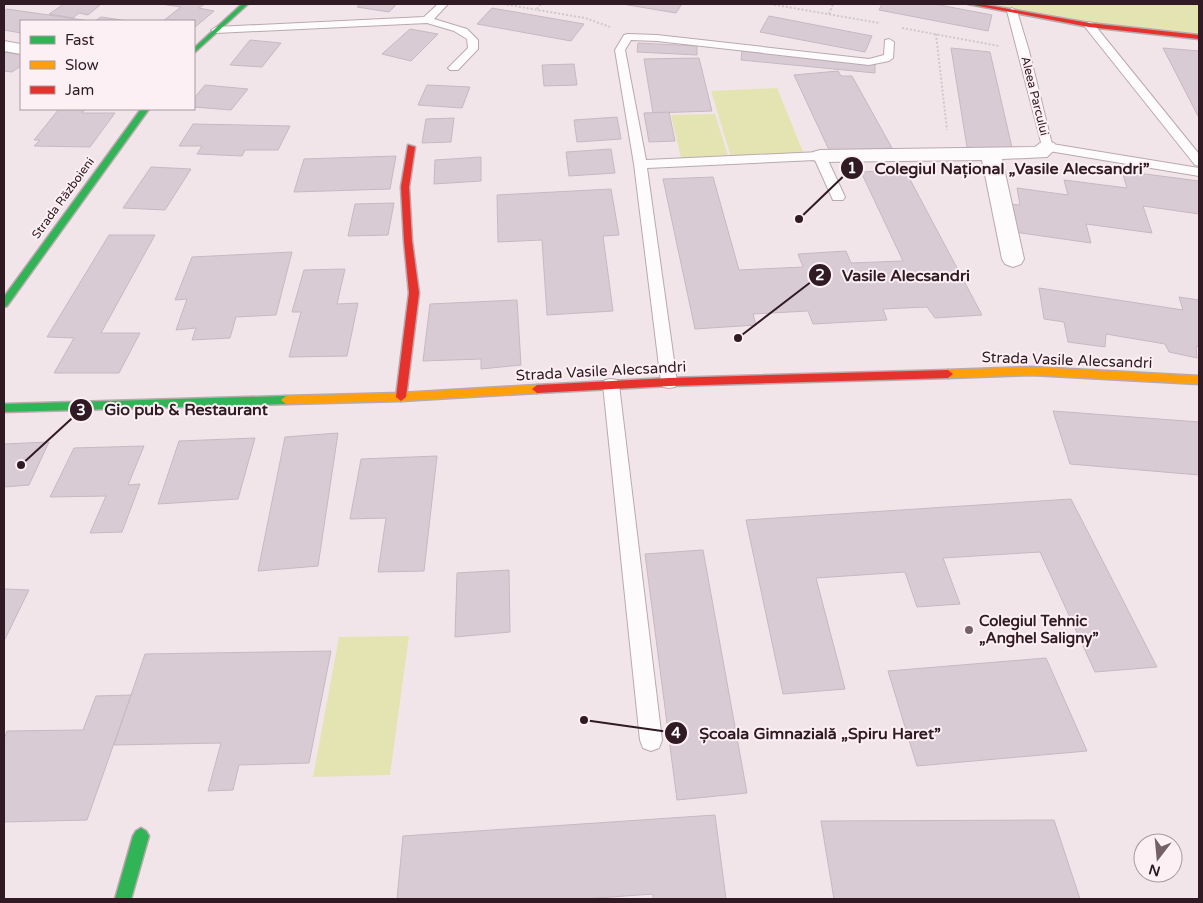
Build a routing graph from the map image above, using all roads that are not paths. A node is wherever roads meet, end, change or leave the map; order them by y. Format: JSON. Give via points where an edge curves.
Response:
{"nodes":[{"id":1,"x":245,"y":4,"type":"edge"},
{"id":2,"x":443,"y":4,"type":"edge"},
{"id":3,"x":971,"y":4,"type":"edge"},
{"id":4,"x":1012,"y":11,"type":"junction"},
{"id":5,"x":427,"y":20,"type":"junction"},
{"id":6,"x":1089,"y":25,"type":"junction"},
{"id":7,"x":216,"y":30,"type":"junction"},
{"id":8,"x":1199,"y":37,"type":"edge"},
{"id":9,"x":889,"y":42,"type":"dead end"},
{"id":10,"x":4,"y":46,"type":"edge"},
{"id":11,"x":20,"y":49,"type":"edge"},
{"id":12,"x":195,"y":50,"type":"edge"},
{"id":13,"x":454,"y":68,"type":"dead end"},
{"id":14,"x":144,"y":110,"type":"edge"},
{"id":15,"x":411,"y":147,"type":"dead end"},
{"id":16,"x":1048,"y":147,"type":"junction"},
{"id":17,"x":992,"y":154,"type":"junction"},
{"id":18,"x":820,"y":156,"type":"junction"},
{"id":19,"x":1199,"y":162,"type":"edge"},
{"id":20,"x":640,"y":164,"type":"junction"},
{"id":21,"x":1199,"y":172,"type":"edge"},
{"id":22,"x":838,"y":197,"type":"dead end"},
{"id":23,"x":1013,"y":258,"type":"dead end"},
{"id":24,"x":4,"y":304,"type":"edge"},
{"id":25,"x":1199,"y":380,"type":"edge"},
{"id":26,"x":668,"y":382,"type":"junction"},
{"id":27,"x":611,"y":385,"type":"junction"},
{"id":28,"x":401,"y":397,"type":"junction"},
{"id":29,"x":4,"y":408,"type":"edge"},
{"id":30,"x":651,"y":740,"type":"dead end"},
{"id":31,"x":141,"y":836,"type":"dead end"},
{"id":32,"x":123,"y":899,"type":"edge"}],
"edges":[{"from":1,"to":7,"type":"street"},
{"from":2,"to":5,"type":"lane"},
{"from":3,"to":4,"type":"street"},
{"from":4,"to":6,"type":"street"},
{"from":4,"to":16,"type":"lane","name":"Aleea Parcului"},
{"from":5,"to":7,"type":"lane"},
{"from":5,"to":13,"type":"lane","via":[[445,24],[470,35],[473,40],[473,49]]},
{"from":6,"to":8,"type":"street"},
{"from":6,"to":19,"type":"lane"},
{"from":7,"to":12,"type":"street"},
{"from":9,"to":20,"type":"lane","via":[[889,56],[869,62],[628,37],[620,50]]},
{"from":10,"to":11,"type":"street"},
{"from":14,"to":24,"type":"street","name":"Strada Războieni"},
{"from":15,"to":28,"type":"street","via":[[405,186],[414,293]]},
{"from":16,"to":17,"type":"street","via":[[1040,153]]},
{"from":16,"to":21,"type":"lane","name":"Aleea Parcului"},
{"from":17,"to":18,"type":"street"},
{"from":17,"to":23,"type":"street"},
{"from":18,"to":20,"type":"lane"},
{"from":18,"to":22,"type":"lane"},
{"from":20,"to":26,"type":"lane"},
{"from":25,"to":26,"type":"street","name":"Strada Vasile Alecsandri","via":[[1032,371]]},
{"from":26,"to":27,"type":"street","name":"Strada Vasile Alecsandri"},
{"from":27,"to":28,"type":"street","name":"Strada Vasile Alecsandri"},
{"from":27,"to":30,"type":"lane"},
{"from":28,"to":29,"type":"street","name":"Strada Vasile Alecsandri"},
{"from":31,"to":32,"type":"street"}]}
